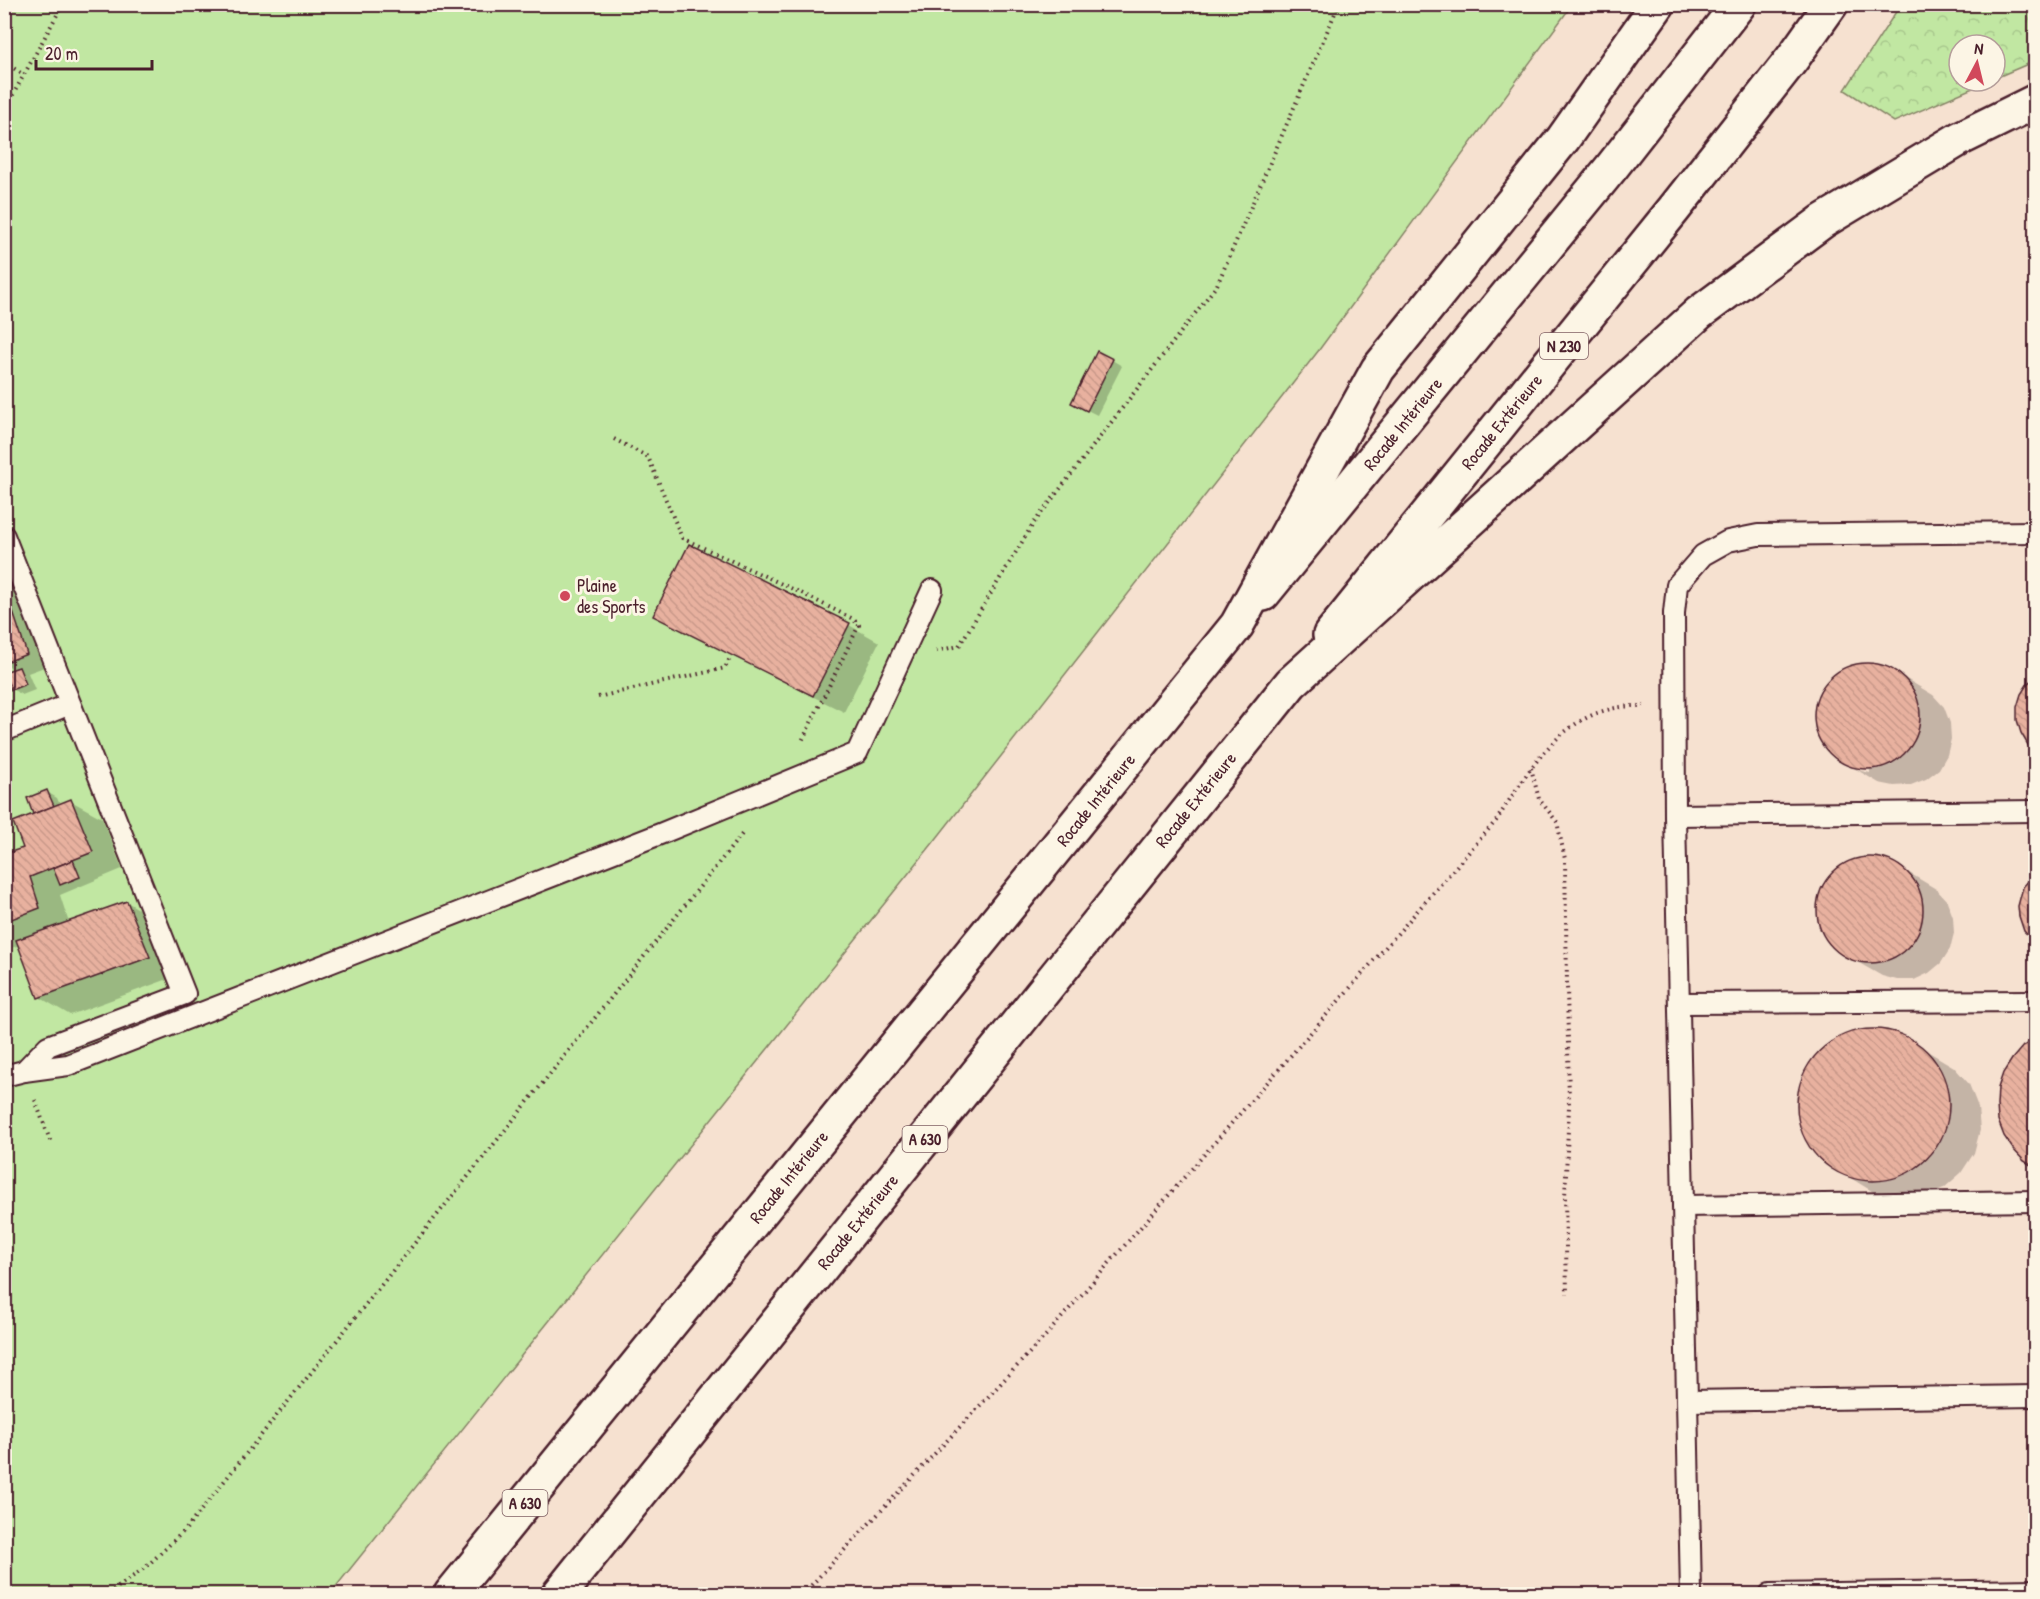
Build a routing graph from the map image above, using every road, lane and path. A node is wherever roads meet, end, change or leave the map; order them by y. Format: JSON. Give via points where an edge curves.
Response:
{"nodes":[{"id":1,"x":63,"y":4,"type":"edge"},
{"id":2,"x":1339,"y":4,"type":"edge"},
{"id":3,"x":1658,"y":4,"type":"edge"},
{"id":4,"x":1738,"y":4,"type":"edge"},
{"id":5,"x":1831,"y":4,"type":"edge"},
{"id":6,"x":4,"y":62,"type":"edge"},
{"id":7,"x":24,"y":75,"type":"junction"},
{"id":8,"x":2036,"y":101,"type":"edge"},
{"id":9,"x":4,"y":111,"type":"edge"},
{"id":10,"x":614,"y":439,"type":"dead end"},
{"id":11,"x":2036,"y":532,"type":"edge"},
{"id":12,"x":4,"y":536,"type":"edge"},
{"id":13,"x":932,"y":590,"type":"dead end"},
{"id":14,"x":1237,"y":625,"type":"junction"},
{"id":15,"x":730,"y":658,"type":"dead end"},
{"id":16,"x":900,"y":659,"type":"junction"},
{"id":17,"x":1291,"y":683,"type":"junction"},
{"id":18,"x":597,"y":698,"type":"dead end"},
{"id":19,"x":70,"y":704,"type":"junction"},
{"id":20,"x":1675,"y":706,"type":"junction"},
{"id":21,"x":4,"y":731,"type":"edge"},
{"id":22,"x":1531,"y":767,"type":"junction"},
{"id":23,"x":782,"y":784,"type":"junction"},
{"id":24,"x":2036,"y":811,"type":"edge"},
{"id":25,"x":1675,"y":815,"type":"junction"},
{"id":26,"x":745,"y":831,"type":"dead end"},
{"id":27,"x":2036,"y":1001,"type":"edge"},
{"id":28,"x":1679,"y":1003,"type":"junction"},
{"id":29,"x":14,"y":1073,"type":"edge"},
{"id":30,"x":51,"y":1143,"type":"dead end"},
{"id":31,"x":2036,"y":1201,"type":"edge"},
{"id":32,"x":1683,"y":1206,"type":"junction"},
{"id":33,"x":1567,"y":1294,"type":"dead end"},
{"id":34,"x":2036,"y":1396,"type":"edge"},
{"id":35,"x":1688,"y":1401,"type":"junction"},
{"id":36,"x":2036,"y":1590,"type":"edge"},
{"id":37,"x":108,"y":1594,"type":"edge"},
{"id":38,"x":451,"y":1594,"type":"edge"},
{"id":39,"x":559,"y":1594,"type":"edge"},
{"id":40,"x":803,"y":1594,"type":"edge"},
{"id":41,"x":1691,"y":1594,"type":"edge"},
{"id":42,"x":1770,"y":1594,"type":"edge"}],
"edges":[{"from":1,"to":7,"type":"path"},
{"from":2,"to":16,"type":"path","via":[[1217,285],[1033,524],[959,646]]},
{"from":3,"to":14,"type":"highway","via":[[1563,140],[1378,369]]},
{"from":4,"to":14,"type":"highway","name":"Rocade Intérieure","via":[[1611,168]]},
{"from":5,"to":17,"type":"highway","name":"Rocade Extérieure","number":"N 230","via":[[1674,209]]},
{"from":6,"to":7,"type":"path"},
{"from":7,"to":9,"type":"path"},
{"from":8,"to":17,"type":"highway","via":[[1960,138],[1823,221],[1699,313]]},
{"from":10,"to":23,"type":"path","via":[[648,457],[682,538],[854,619],[859,625]]},
{"from":11,"to":20,"type":"lane","via":[[1758,536],[1728,541],[1703,555],[1677,585]]},
{"from":12,"to":19,"type":"lane"},
{"from":13,"to":16,"type":"lane"},
{"from":14,"to":38,"type":"highway","name":"Rocade Intérieure","number":"A 630"},
{"from":15,"to":18,"type":"path","via":[[726,668]]},
{"from":16,"to":23,"type":"lane","via":[[857,753]]},
{"from":17,"to":39,"type":"highway","name":"Rocade Extérieure","number":"A 630"},
{"from":19,"to":21,"type":"lane"},
{"from":19,"to":29,"type":"lane","via":[[185,994],[48,1046]]},
{"from":20,"to":22,"type":"path","via":[[1627,705],[1596,712],[1567,729]]},
{"from":20,"to":25,"type":"lane"},
{"from":22,"to":33,"type":"path","via":[[1539,800],[1557,822],[1565,859]]},
{"from":22,"to":40,"type":"path","via":[[1496,821],[1057,1323]]},
{"from":23,"to":29,"type":"lane","via":[[68,1065]]},
{"from":24,"to":25,"type":"lane"},
{"from":25,"to":28,"type":"lane"},
{"from":26,"to":37,"type":"path","via":[[186,1529],[146,1567]]},
{"from":27,"to":28,"type":"lane"},
{"from":28,"to":32,"type":"lane"},
{"from":29,"to":30,"type":"path"},
{"from":31,"to":32,"type":"lane"},
{"from":32,"to":35,"type":"lane"},
{"from":34,"to":35,"type":"lane"},
{"from":35,"to":41,"type":"lane"},
{"from":36,"to":42,"type":"lane"}]}
